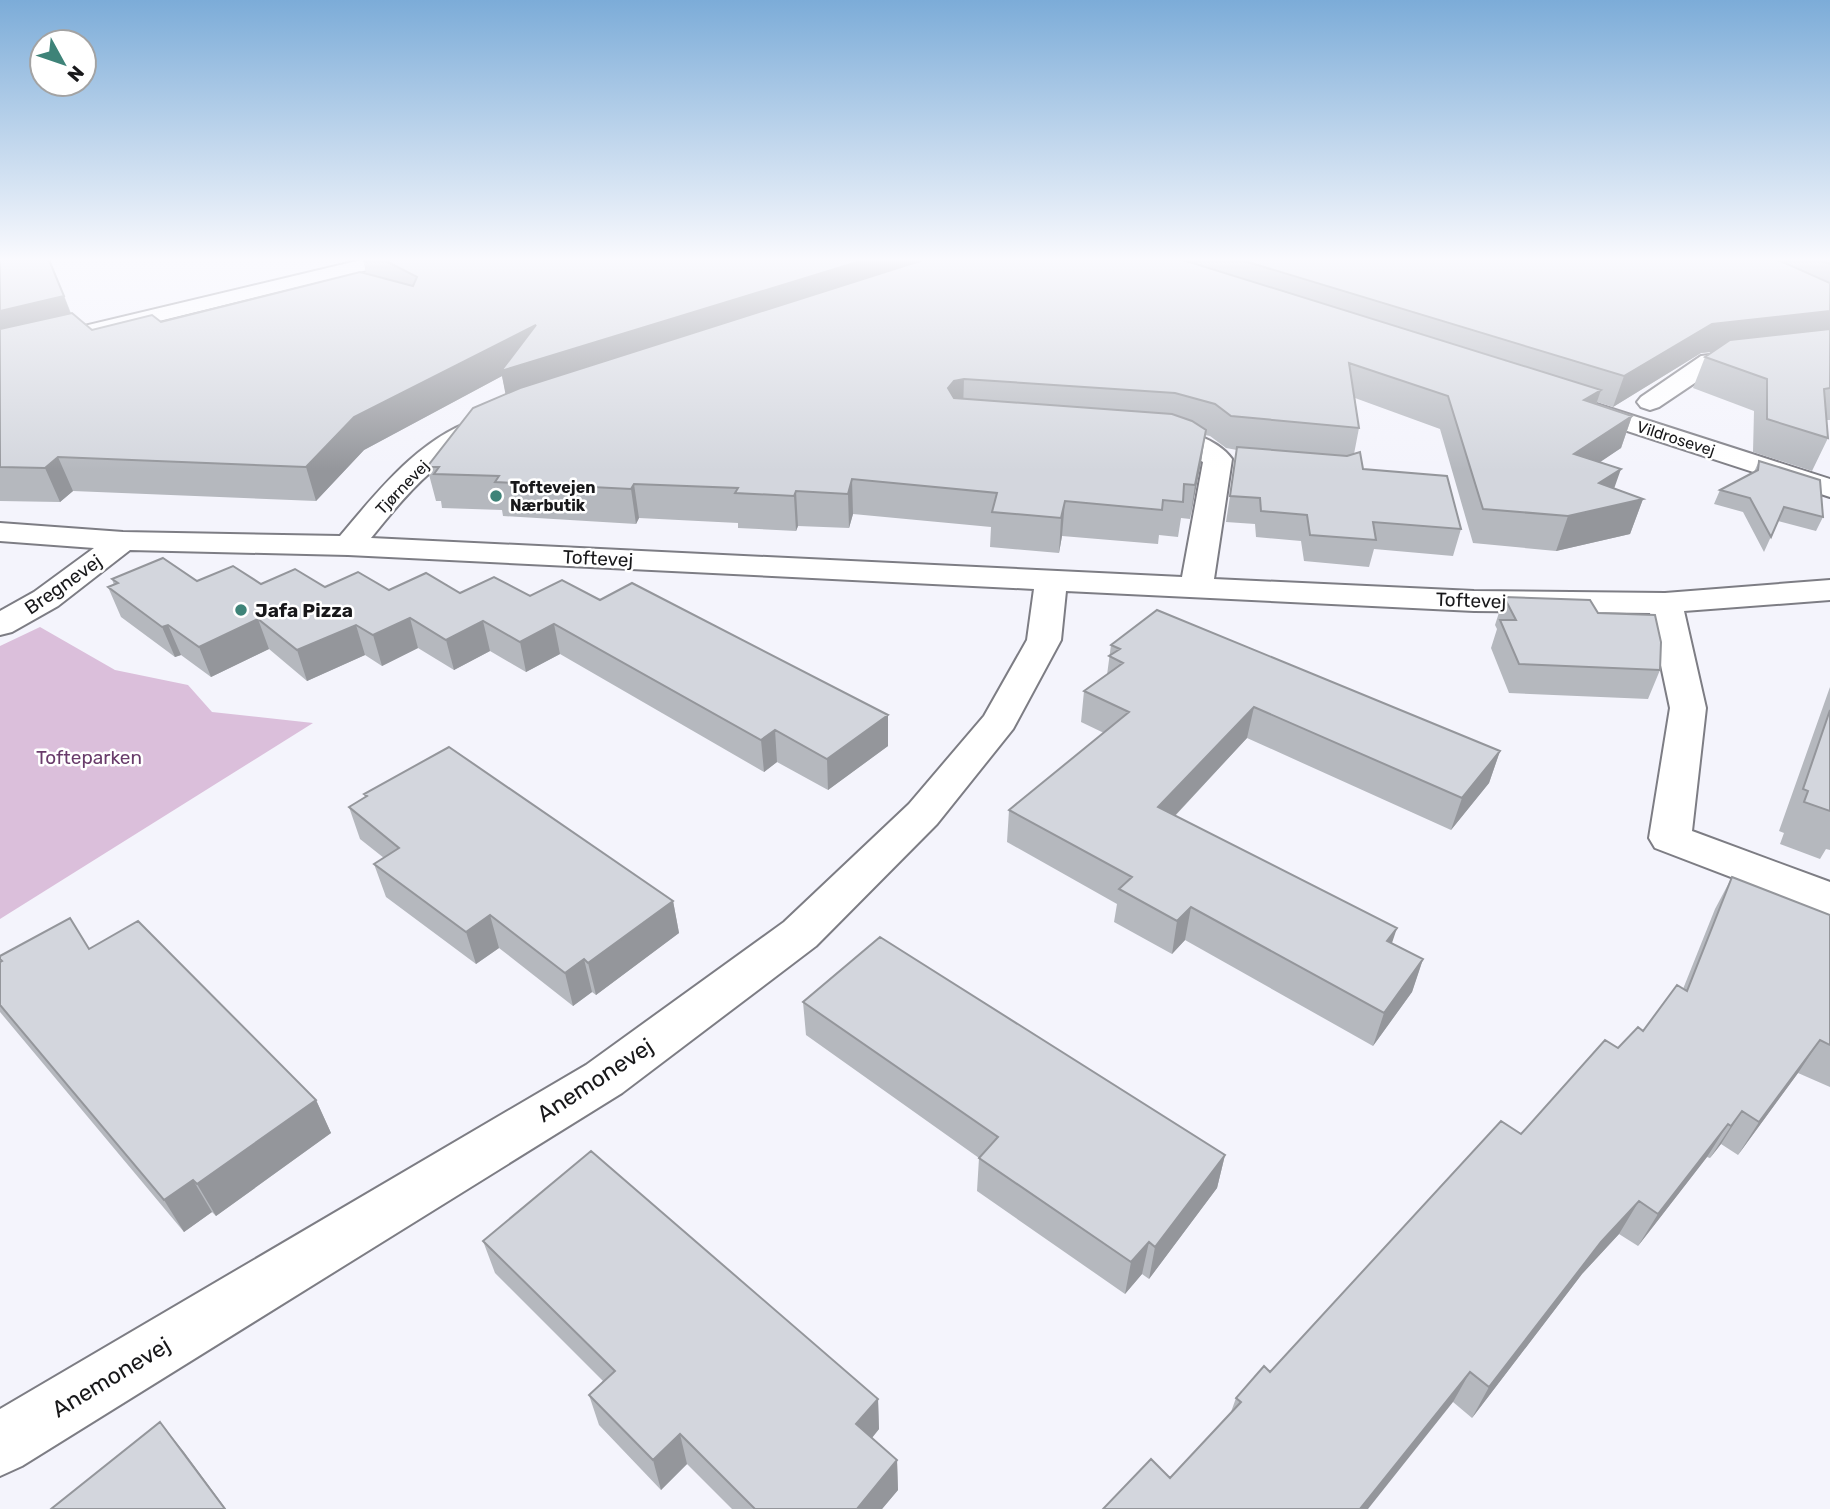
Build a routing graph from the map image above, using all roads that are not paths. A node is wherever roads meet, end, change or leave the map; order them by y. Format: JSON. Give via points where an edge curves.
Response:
{"nodes":[{"id":1,"x":93,"y":330,"type":"edge"},
{"id":2,"x":1830,"y":348,"type":"edge"},
{"id":3,"x":0,"y":353,"type":"edge"},
{"id":4,"x":1558,"y":400,"type":"edge"},
{"id":5,"x":1650,"y":402,"type":"dead end"},
{"id":6,"x":504,"y":416,"type":"edge"},
{"id":7,"x":1129,"y":433,"type":"edge"},
{"id":8,"x":1830,"y":488,"type":"edge"},
{"id":9,"x":0,"y":532,"type":"edge"},
{"id":10,"x":123,"y":541,"type":"junction"},
{"id":11,"x":348,"y":546,"type":"junction"},
{"id":12,"x":1051,"y":580,"type":"junction"},
{"id":13,"x":1196,"y":587,"type":"junction"},
{"id":14,"x":1830,"y":590,"type":"edge"},
{"id":15,"x":1665,"y":603,"type":"junction"},
{"id":16,"x":0,"y":625,"type":"edge"},
{"id":17,"x":1830,"y":899,"type":"edge"},
{"id":18,"x":0,"y":1444,"type":"edge"}],
"edges":[{"from":1,"to":3,"type":"street"},
{"from":2,"to":5,"type":"street","via":[[1710,361]]},
{"from":4,"to":8,"type":"street","name":"Vildrosevej"},
{"from":6,"to":11,"type":"street","name":"Tjørnevej","via":[[459,436],[416,468]]},
{"from":7,"to":13,"type":"street","via":[[1171,436],[1231,460]]},
{"from":9,"to":10,"type":"street","name":"Toftevej"},
{"from":10,"to":11,"type":"street","name":"Toftevej"},
{"from":10,"to":16,"type":"street","name":"Bregnevej","via":[[46,599]]},
{"from":11,"to":12,"type":"street","name":"Toftevej"},
{"from":12,"to":13,"type":"street","name":"Toftevej"},
{"from":12,"to":18,"type":"street","name":"Anemonevej","via":[[1044,640],[1000,721],[923,814],[800,933],[604,1079]]},
{"from":13,"to":15,"type":"street","name":"Toftevej","via":[[1474,601]]},
{"from":14,"to":15,"type":"street","name":"Toftevej"},
{"from":15,"to":17,"type":"street","via":[[1688,708],[1670,838]]}]}
